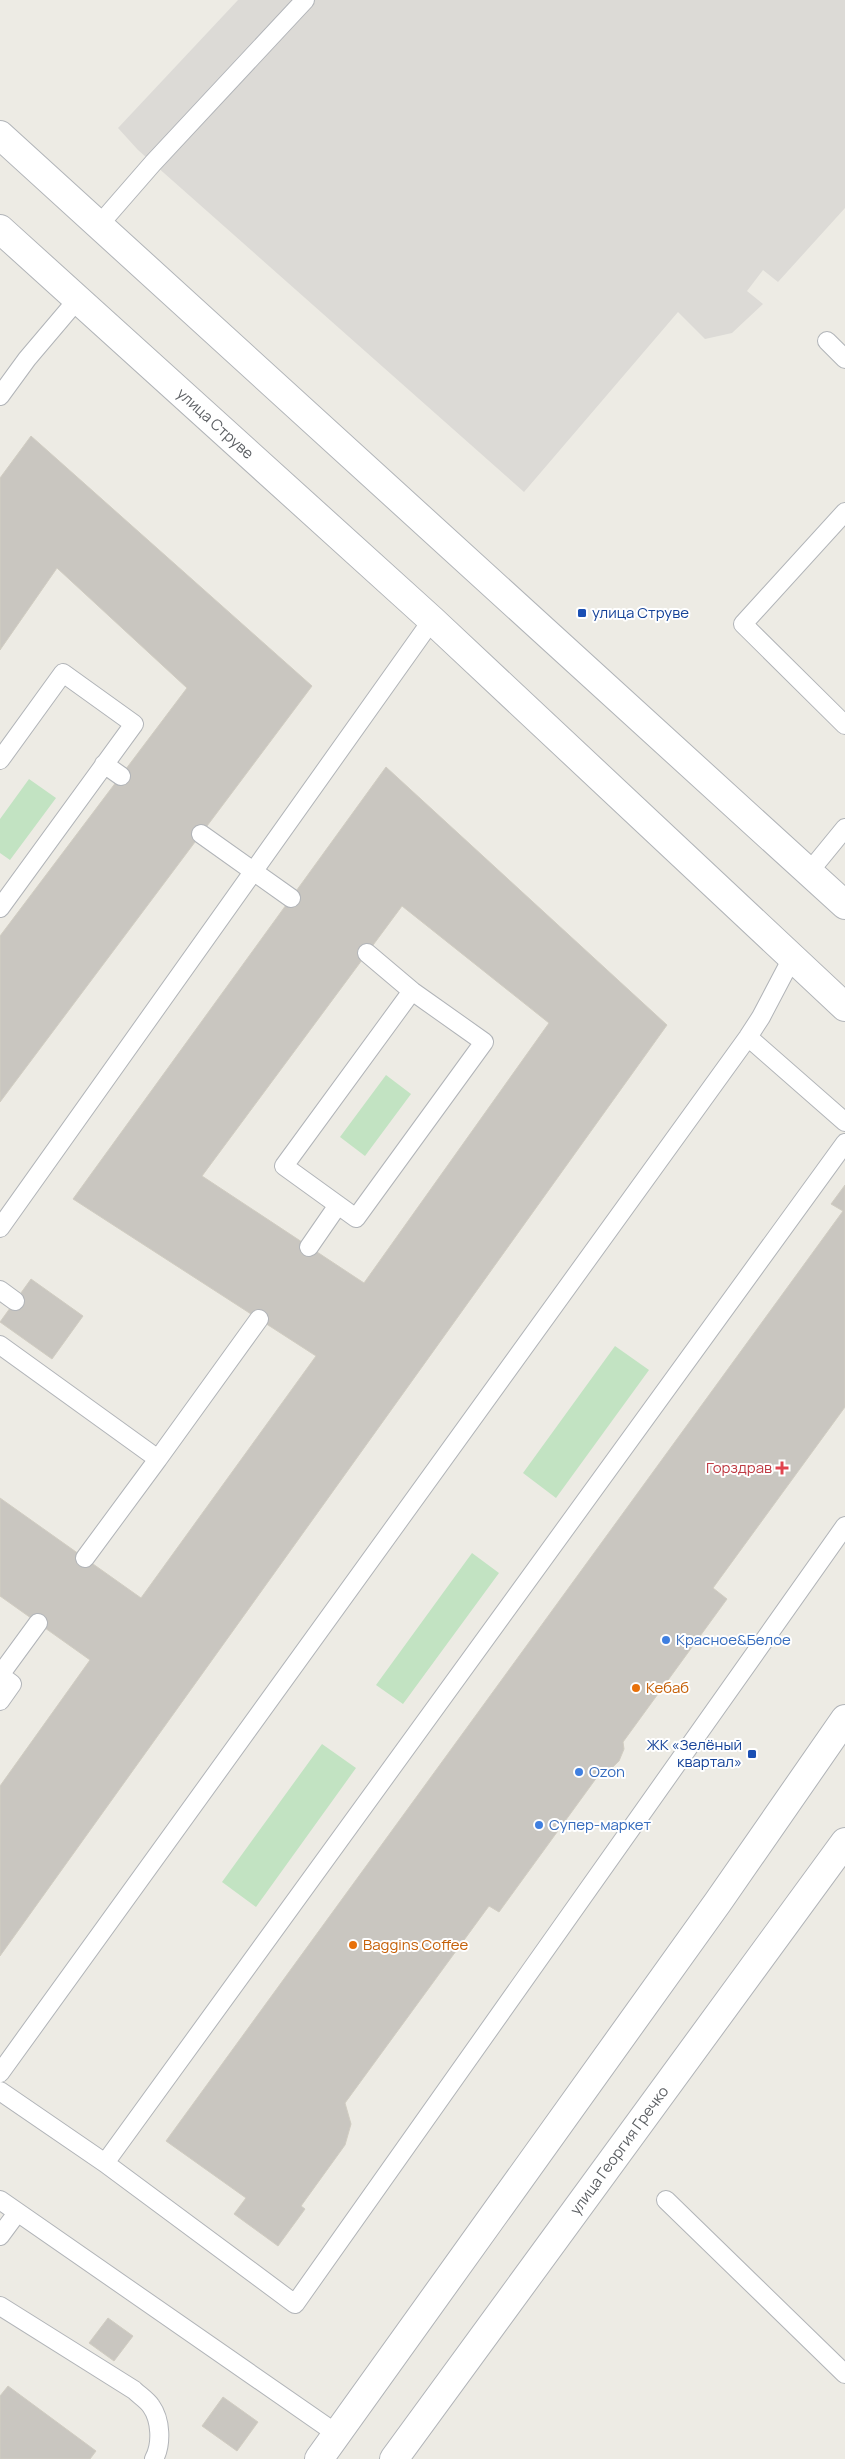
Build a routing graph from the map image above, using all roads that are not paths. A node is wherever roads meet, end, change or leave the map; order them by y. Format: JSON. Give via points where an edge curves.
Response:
{"nodes":[{"id":1,"x":305,"y":0,"type":"edge"},
{"id":2,"x":0,"y":135,"type":"edge"},
{"id":3,"x":99,"y":225,"type":"junction"},
{"id":4,"x":0,"y":230,"type":"edge"},
{"id":5,"x":77,"y":300,"type":"junction"},
{"id":6,"x":827,"y":341,"type":"dead end"},
{"id":7,"x":845,"y":359,"type":"edge"},
{"id":8,"x":0,"y":396,"type":"edge"},
{"id":9,"x":845,"y":512,"type":"edge"},
{"id":10,"x":432,"y":620,"type":"junction"},
{"id":11,"x":845,"y":725,"type":"edge"},
{"id":12,"x":0,"y":760,"type":"edge"},
{"id":13,"x":104,"y":764,"type":"junction"},
{"id":14,"x":121,"y":776,"type":"dead end"},
{"id":15,"x":845,"y":828,"type":"edge"},
{"id":16,"x":201,"y":834,"type":"dead end"},
{"id":17,"x":253,"y":872,"type":"junction"},
{"id":18,"x":808,"y":872,"type":"junction"},
{"id":19,"x":291,"y":898,"type":"dead end"},
{"id":20,"x":845,"y":905,"type":"edge"},
{"id":21,"x":0,"y":908,"type":"edge"},
{"id":22,"x":367,"y":953,"type":"dead end"},
{"id":23,"x":792,"y":958,"type":"junction"},
{"id":24,"x":412,"y":991,"type":"junction"},
{"id":25,"x":845,"y":1007,"type":"edge"},
{"id":26,"x":748,"y":1037,"type":"junction"},
{"id":27,"x":845,"y":1122,"type":"edge"},
{"id":28,"x":845,"y":1143,"type":"edge"},
{"id":29,"x":338,"y":1205,"type":"junction"},
{"id":30,"x":0,"y":1228,"type":"edge"},
{"id":31,"x":309,"y":1247,"type":"dead end"},
{"id":32,"x":0,"y":1290,"type":"edge"},
{"id":33,"x":15,"y":1301,"type":"dead end"},
{"id":34,"x":259,"y":1319,"type":"dead end"},
{"id":35,"x":0,"y":1345,"type":"edge"},
{"id":36,"x":158,"y":1459,"type":"junction"},
{"id":37,"x":845,"y":1526,"type":"edge"},
{"id":38,"x":85,"y":1558,"type":"dead end"},
{"id":39,"x":38,"y":1623,"type":"dead end"},
{"id":40,"x":0,"y":1675,"type":"edge"},
{"id":41,"x":0,"y":1701,"type":"edge"},
{"id":42,"x":845,"y":1720,"type":"edge"},
{"id":43,"x":845,"y":1842,"type":"edge"},
{"id":44,"x":0,"y":2073,"type":"edge"},
{"id":45,"x":0,"y":2092,"type":"edge"},
{"id":46,"x":105,"y":2163,"type":"junction"},
{"id":47,"x":0,"y":2200,"type":"edge"},
{"id":48,"x":666,"y":2200,"type":"dead end"},
{"id":49,"x":17,"y":2213,"type":"junction"},
{"id":50,"x":0,"y":2236,"type":"edge"},
{"id":51,"x":0,"y":2306,"type":"edge"},
{"id":52,"x":845,"y":2374,"type":"edge"},
{"id":53,"x":337,"y":2434,"type":"junction"},
{"id":54,"x":154,"y":2459,"type":"edge"},
{"id":55,"x":319,"y":2459,"type":"edge"},
{"id":56,"x":394,"y":2459,"type":"edge"}],
"edges":[{"from":1,"to":3,"type":"lane"},
{"from":2,"to":3,"type":"street"},
{"from":3,"to":18,"type":"street"},
{"from":4,"to":5,"type":"street","name":"улица Струве"},
{"from":5,"to":8,"type":"lane"},
{"from":5,"to":10,"type":"street","name":"улица Струве"},
{"from":6,"to":7,"type":"lane"},
{"from":9,"to":11,"type":"lane","via":[[743,624]]},
{"from":10,"to":17,"type":"lane"},
{"from":10,"to":23,"type":"street","name":"улица Струве"},
{"from":12,"to":13,"type":"lane","via":[[64,673],[134,724]]},
{"from":13,"to":14,"type":"lane"},
{"from":13,"to":21,"type":"lane"},
{"from":15,"to":18,"type":"lane"},
{"from":16,"to":17,"type":"lane"},
{"from":17,"to":19,"type":"lane"},
{"from":17,"to":30,"type":"lane"},
{"from":18,"to":20,"type":"street"},
{"from":22,"to":24,"type":"lane"},
{"from":23,"to":25,"type":"street","name":"улица Струве"},
{"from":23,"to":26,"type":"lane"},
{"from":24,"to":29,"type":"lane","via":[[284,1166]]},
{"from":24,"to":29,"type":"lane","via":[[484,1042],[356,1218]]},
{"from":26,"to":27,"type":"lane"},
{"from":26,"to":44,"type":"lane"},
{"from":28,"to":46,"type":"lane"},
{"from":29,"to":31,"type":"lane"},
{"from":32,"to":33,"type":"lane"},
{"from":34,"to":36,"type":"lane"},
{"from":35,"to":36,"type":"lane"},
{"from":36,"to":38,"type":"lane"},
{"from":37,"to":46,"type":"lane","via":[[295,2304]]},
{"from":39,"to":40,"type":"lane"},
{"from":40,"to":41,"type":"lane","via":[[12,1684]]},
{"from":42,"to":53,"type":"street"},
{"from":43,"to":56,"type":"street","name":"улица Георгия Гречко"},
{"from":45,"to":46,"type":"lane"},
{"from":47,"to":49,"type":"lane"},
{"from":48,"to":52,"type":"lane"},
{"from":49,"to":50,"type":"lane"},
{"from":49,"to":53,"type":"lane"},
{"from":51,"to":54,"type":"lane","via":[[134,2390],[151,2406],[160,2429],[158,2453]]},
{"from":53,"to":55,"type":"street"}]}
